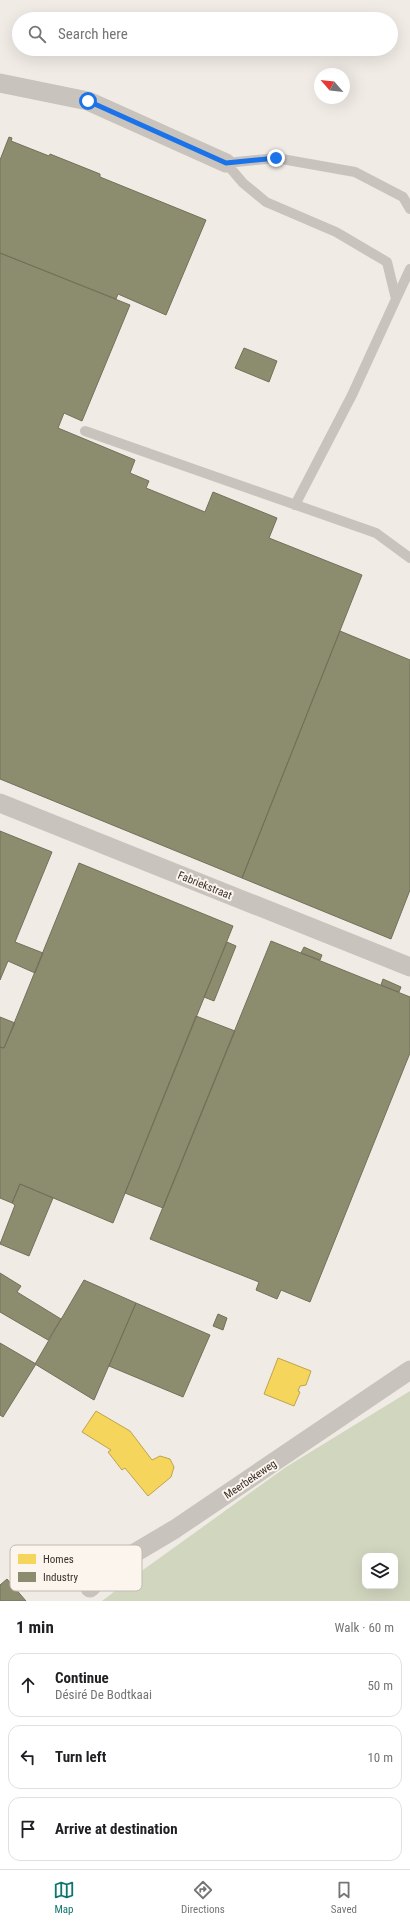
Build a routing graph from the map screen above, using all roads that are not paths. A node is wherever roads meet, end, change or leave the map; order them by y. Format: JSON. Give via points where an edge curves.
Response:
{"nodes":[{"id":1,"x":0,"y":83,"type":"edge"},
{"id":2,"x":226,"y":163,"type":"junction"},
{"id":3,"x":410,"y":209,"type":"edge"},
{"id":4,"x":410,"y":268,"type":"edge"},
{"id":5,"x":396,"y":299,"type":"junction"},
{"id":6,"x":85,"y":431,"type":"dead end"},
{"id":7,"x":295,"y":505,"type":"junction"},
{"id":8,"x":410,"y":558,"type":"edge"},
{"id":9,"x":0,"y":803,"type":"edge"},
{"id":10,"x":410,"y":967,"type":"edge"},
{"id":11,"x":410,"y":1370,"type":"edge"},
{"id":12,"x":142,"y":1550,"type":"edge"}],
"edges":[{"from":1,"to":2,"type":"street","via":[[88,101]]},
{"from":2,"to":3,"type":"lane","via":[[276,158],[355,172],[403,197]]},
{"from":2,"to":5,"type":"lane","via":[[242,183],[266,202],[336,232],[387,262]]},
{"from":4,"to":5,"type":"lane"},
{"from":5,"to":7,"type":"lane","via":[[352,395]]},
{"from":6,"to":7,"type":"lane"},
{"from":7,"to":8,"type":"lane","via":[[376,533]]},
{"from":9,"to":10,"type":"street","name":"Fabriekstraat"},
{"from":11,"to":12,"type":"street","name":"Meerbekeweg"}]}
